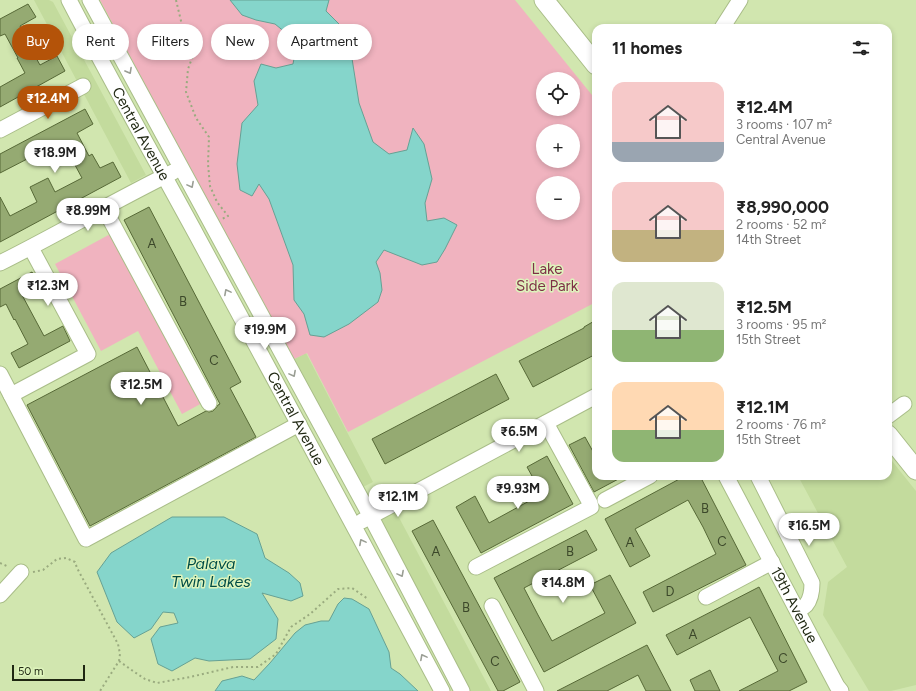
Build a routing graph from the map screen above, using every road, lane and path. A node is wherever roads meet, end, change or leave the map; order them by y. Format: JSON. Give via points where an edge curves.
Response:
{"nodes":[{"id":1,"x":69,"y":0,"type":"edge"},
{"id":2,"x":90,"y":0,"type":"edge"},
{"id":3,"x":176,"y":0,"type":"edge"},
{"id":4,"x":544,"y":0,"type":"edge"},
{"id":5,"x":740,"y":0,"type":"edge"},
{"id":6,"x":725,"y":24,"type":"edge"},
{"id":7,"x":592,"y":60,"type":"edge"},
{"id":8,"x":83,"y":86,"type":"dead end"},
{"id":9,"x":0,"y":130,"type":"edge"},
{"id":10,"x":182,"y":168,"type":"junction"},
{"id":11,"x":164,"y":176,"type":"junction"},
{"id":12,"x":104,"y":208,"type":"junction"},
{"id":13,"x":212,"y":225,"type":"junction"},
{"id":14,"x":31,"y":248,"type":"junction"},
{"id":15,"x":0,"y":263,"type":"edge"},
{"id":16,"x":0,"y":374,"type":"edge"},
{"id":17,"x":11,"y":395,"type":"junction"},
{"id":18,"x":592,"y":398,"type":"edge"},
{"id":19,"x":209,"y":403,"type":"dead end"},
{"id":20,"x":904,"y":404,"type":"dead end"},
{"id":21,"x":892,"y":413,"type":"edge"},
{"id":22,"x":546,"y":423,"type":"junction"},
{"id":23,"x":299,"y":424,"type":"junction"},
{"id":24,"x":892,"y":440,"type":"edge"},
{"id":25,"x":916,"y":470,"type":"edge"},
{"id":26,"x":642,"y":480,"type":"edge"},
{"id":27,"x":728,"y":480,"type":"edge"},
{"id":28,"x":760,"y":480,"type":"edge"},
{"id":29,"x":605,"y":500,"type":"dead end"},
{"id":30,"x":371,"y":517,"type":"junction"},
{"id":31,"x":354,"y":526,"type":"junction"},
{"id":32,"x":772,"y":562,"type":"junction"},
{"id":33,"x":0,"y":563,"type":"edge"},
{"id":34,"x":476,"y":567,"type":"dead end"},
{"id":35,"x":21,"y":572,"type":"junction"},
{"id":36,"x":0,"y":595,"type":"edge"},
{"id":37,"x":706,"y":597,"type":"dead end"},
{"id":38,"x":368,"y":599,"type":"dead end"},
{"id":39,"x":492,"y":606,"type":"dead end"},
{"id":40,"x":798,"y":611,"type":"junction"},
{"id":41,"x":119,"y":661,"type":"junction"},
{"id":42,"x":533,"y":690,"type":"edge"},
{"id":43,"x":100,"y":691,"type":"edge"},
{"id":44,"x":442,"y":691,"type":"edge"},
{"id":45,"x":462,"y":691,"type":"edge"},
{"id":46,"x":841,"y":691,"type":"edge"}],
"edges":[{"from":1,"to":11,"type":"street","name":"Central Avenue"},
{"from":2,"to":10,"type":"street","name":"Central Avenue","one_way":true},
{"from":3,"to":13,"type":"path","via":[[182,24],[198,42],[188,69],[186,92],[196,118],[209,137],[210,186],[217,202],[228,216]]},
{"from":4,"to":7,"type":"main road"},
{"from":5,"to":6,"type":"street"},
{"from":8,"to":9,"type":"street"},
{"from":10,"to":11,"type":"street"},
{"from":10,"to":13,"type":"street","name":"Central Avenue","one_way":true},
{"from":11,"to":12,"type":"street"},
{"from":23,"to":11,"type":"street","name":"Central Avenue","one_way":true},
{"from":12,"to":14,"type":"street"},
{"from":12,"to":19,"type":"street"},
{"from":13,"to":30,"type":"street","name":"Central Avenue","one_way":true},
{"from":14,"to":15,"type":"street"},
{"from":14,"to":17,"type":"street","via":[[88,354]]},
{"from":16,"to":17,"type":"street"},
{"from":17,"to":23,"type":"street","via":[[86,539]]},
{"from":18,"to":22,"type":"street"},
{"from":20,"to":21,"type":"street"},
{"from":22,"to":30,"type":"street"},
{"from":22,"to":34,"type":"street","via":[[591,507]]},
{"from":23,"to":31,"type":"street","name":"Central Avenue"},
{"from":24,"to":25,"type":"main road"},
{"from":26,"to":29,"type":"street"},
{"from":27,"to":32,"type":"street","name":"19th Avenue"},
{"from":28,"to":40,"type":"street","via":[[812,583],[810,598]]},
{"from":30,"to":31,"type":"street"},
{"from":30,"to":45,"type":"street","name":"Central Avenue","one_way":true},
{"from":44,"to":31,"type":"street","name":"Central Avenue","one_way":true},
{"from":32,"to":37,"type":"street"},
{"from":32,"to":40,"type":"street","name":"19th Avenue"},
{"from":33,"to":35,"type":"path"},
{"from":35,"to":36,"type":"street"},
{"from":35,"to":41,"type":"path","via":[[43,570],[57,559],[66,558],[75,562],[118,644]]},
{"from":38,"to":41,"type":"path","via":[[352,588],[338,589],[291,627],[276,654],[258,667],[234,667],[157,683],[145,679]]},
{"from":39,"to":42,"type":"street"},
{"from":40,"to":46,"type":"street","name":"19th Avenue"},
{"from":41,"to":43,"type":"path"}]}
